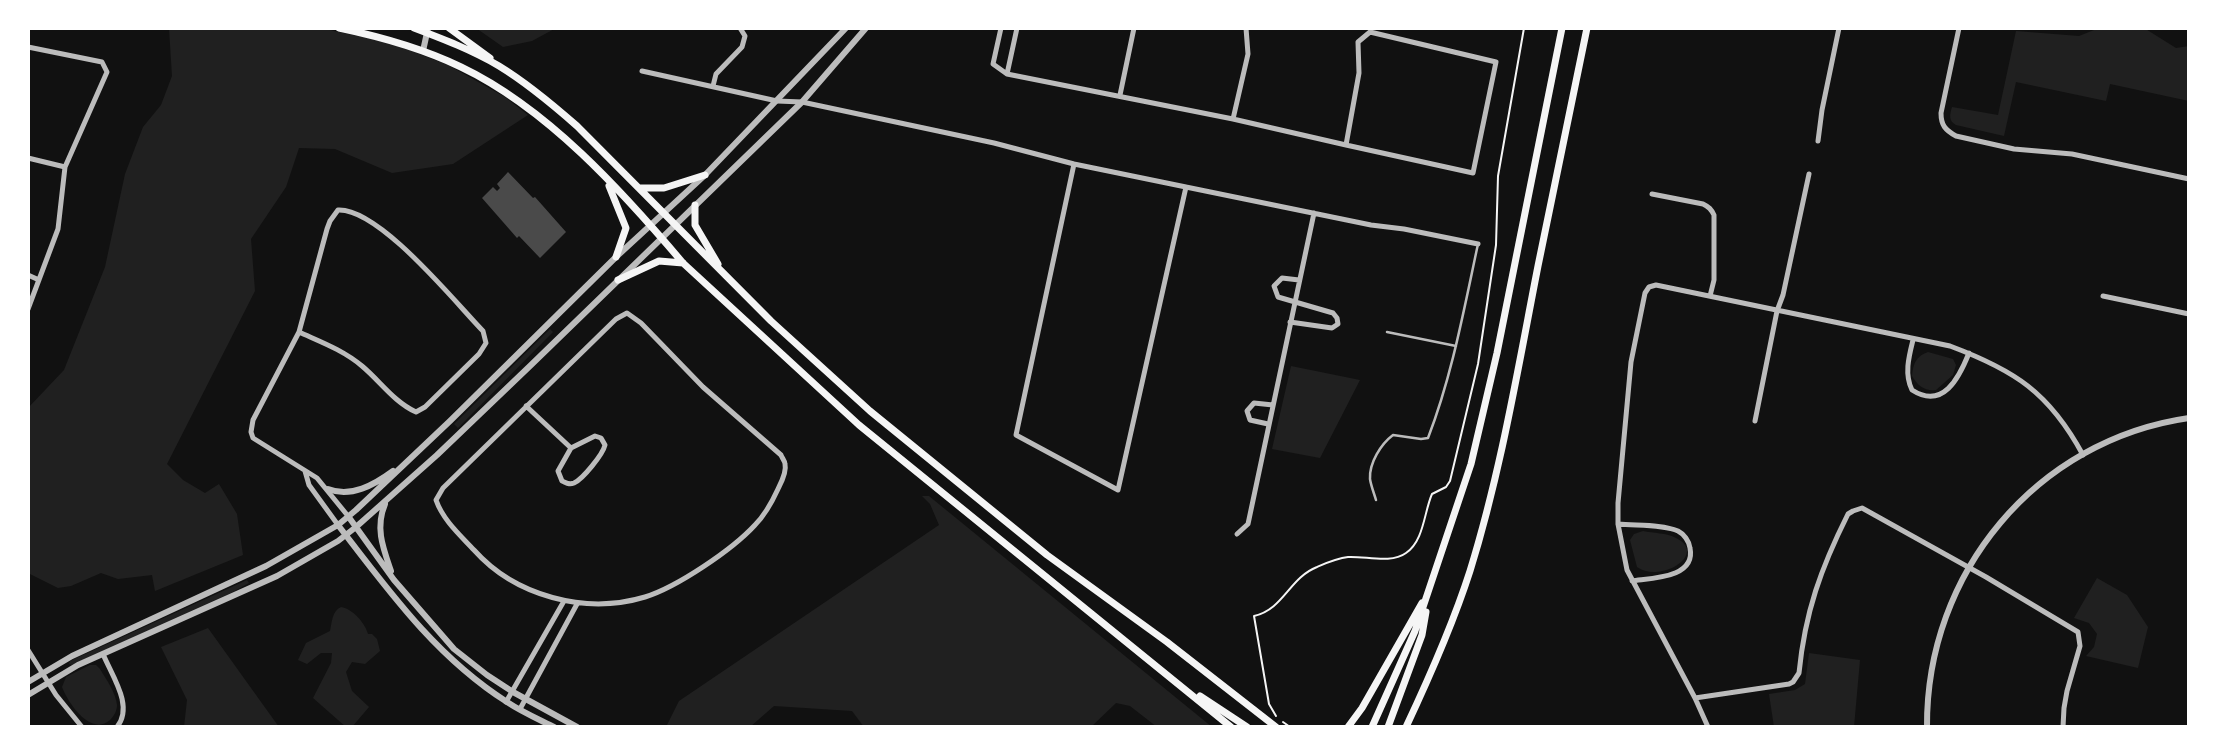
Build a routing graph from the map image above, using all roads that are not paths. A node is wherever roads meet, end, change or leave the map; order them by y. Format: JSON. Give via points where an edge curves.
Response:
{"nodes":[{"id":1,"x":339,"y":28,"type":"edge"},
{"id":2,"x":414,"y":28,"type":"edge"},
{"id":3,"x":449,"y":28,"type":"edge"},
{"id":4,"x":740,"y":28,"type":"edge"},
{"id":5,"x":846,"y":28,"type":"edge"},
{"id":6,"x":866,"y":28,"type":"edge"},
{"id":7,"x":1001,"y":28,"type":"edge"},
{"id":8,"x":1017,"y":28,"type":"edge"},
{"id":9,"x":1133,"y":28,"type":"edge"},
{"id":10,"x":1246,"y":28,"type":"edge"},
{"id":11,"x":1562,"y":28,"type":"edge"},
{"id":12,"x":1587,"y":28,"type":"edge"},
{"id":13,"x":1839,"y":28,"type":"edge"},
{"id":14,"x":1959,"y":28,"type":"edge"},
{"id":15,"x":427,"y":30,"type":"edge"},
{"id":16,"x":28,"y":47,"type":"edge"},
{"id":17,"x":423,"y":51,"type":"junction"},
{"id":18,"x":498,"y":66,"type":"junction"},
{"id":19,"x":642,"y":71,"type":"dead end"},
{"id":20,"x":1007,"y":74,"type":"junction"},
{"id":21,"x":713,"y":86,"type":"junction"},
{"id":22,"x":1120,"y":95,"type":"junction"},
{"id":23,"x":777,"y":101,"type":"junction"},
{"id":24,"x":802,"y":102,"type":"junction"},
{"id":25,"x":1233,"y":119,"type":"junction"},
{"id":26,"x":1818,"y":141,"type":"dead end"},
{"id":27,"x":1346,"y":145,"type":"junction"},
{"id":28,"x":28,"y":158,"type":"edge"},
{"id":29,"x":1074,"y":164,"type":"junction"},
{"id":30,"x":65,"y":167,"type":"junction"},
{"id":31,"x":705,"y":174,"type":"junction"},
{"id":32,"x":1809,"y":174,"type":"dead end"},
{"id":33,"x":606,"y":179,"type":"junction"},
{"id":34,"x":2189,"y":179,"type":"edge"},
{"id":35,"x":1186,"y":187,"type":"junction"},
{"id":36,"x":639,"y":188,"type":"junction"},
{"id":37,"x":1652,"y":194,"type":"dead end"},
{"id":38,"x":695,"y":205,"type":"junction"},
{"id":39,"x":1314,"y":213,"type":"junction"},
{"id":40,"x":663,"y":214,"type":"junction"},
{"id":41,"x":674,"y":225,"type":"junction"},
{"id":42,"x":651,"y":226,"type":"junction"},
{"id":43,"x":661,"y":237,"type":"junction"},
{"id":44,"x":1478,"y":244,"type":"joint"},
{"id":45,"x":616,"y":257,"type":"junction"},
{"id":46,"x":683,"y":263,"type":"junction"},
{"id":47,"x":28,"y":275,"type":"edge"},
{"id":48,"x":39,"y":279,"type":"junction"},
{"id":49,"x":729,"y":279,"type":"junction"},
{"id":50,"x":618,"y":280,"type":"junction"},
{"id":51,"x":1299,"y":280,"type":"junction"},
{"id":52,"x":1710,"y":296,"type":"junction"},
{"id":53,"x":2103,"y":296,"type":"dead end"},
{"id":54,"x":1294,"y":302,"type":"junction"},
{"id":55,"x":28,"y":309,"type":"edge"},
{"id":56,"x":1777,"y":311,"type":"junction"},
{"id":57,"x":2189,"y":314,"type":"edge"},
{"id":58,"x":1290,"y":321,"type":"junction"},
{"id":59,"x":299,"y":332,"type":"junction"},
{"id":60,"x":1387,"y":332,"type":"dead end"},
{"id":61,"x":1913,"y":340,"type":"junction"},
{"id":62,"x":1456,"y":346,"type":"junction"},
{"id":63,"x":1969,"y":354,"type":"junction"},
{"id":64,"x":1273,"y":405,"type":"junction"},
{"id":65,"x":526,"y":406,"type":"junction"},
{"id":66,"x":2189,"y":418,"type":"edge"},
{"id":67,"x":1755,"y":421,"type":"dead end"},
{"id":68,"x":1268,"y":424,"type":"junction"},
{"id":69,"x":571,"y":449,"type":"junction"},
{"id":70,"x":417,"y":453,"type":"junction"},
{"id":71,"x":2083,"y":454,"type":"junction"},
{"id":72,"x":305,"y":471,"type":"junction"},
{"id":73,"x":328,"y":489,"type":"junction"},
{"id":74,"x":1376,"y":500,"type":"dead end"},
{"id":75,"x":386,"y":501,"type":"junction"},
{"id":76,"x":348,"y":516,"type":"junction"},
{"id":77,"x":1618,"y":524,"type":"junction"},
{"id":78,"x":338,"y":525,"type":"junction"},
{"id":79,"x":356,"y":527,"type":"junction"},
{"id":80,"x":1237,"y":534,"type":"dead end"},
{"id":81,"x":345,"y":535,"type":"junction"},
{"id":82,"x":1968,"y":568,"type":"junction"},
{"id":83,"x":394,"y":580,"type":"junction"},
{"id":84,"x":1632,"y":582,"type":"junction"},
{"id":85,"x":1430,"y":591,"type":"junction"},
{"id":86,"x":564,"y":601,"type":"junction"},
{"id":87,"x":577,"y":604,"type":"junction"},
{"id":88,"x":28,"y":650,"type":"edge"},
{"id":89,"x":103,"y":654,"type":"junction"},
{"id":90,"x":42,"y":673,"type":"junction"},
{"id":91,"x":1170,"y":676,"type":"junction"},
{"id":92,"x":28,"y":682,"type":"edge"},
{"id":93,"x":47,"y":682,"type":"junction"},
{"id":94,"x":513,"y":692,"type":"junction"},
{"id":95,"x":28,"y":695,"type":"edge"},
{"id":96,"x":1695,"y":698,"type":"junction"},
{"id":97,"x":525,"y":700,"type":"junction"},
{"id":98,"x":506,"y":702,"type":"junction"},
{"id":99,"x":520,"y":709,"type":"junction"},
{"id":100,"x":82,"y":727,"type":"edge"},
{"id":101,"x":117,"y":727,"type":"edge"},
{"id":102,"x":554,"y":727,"type":"edge"},
{"id":103,"x":577,"y":727,"type":"edge"},
{"id":104,"x":1231,"y":727,"type":"edge"},
{"id":105,"x":1247,"y":727,"type":"edge"},
{"id":106,"x":1276,"y":727,"type":"edge"},
{"id":107,"x":1348,"y":727,"type":"edge"},
{"id":108,"x":1372,"y":727,"type":"edge"},
{"id":109,"x":1388,"y":727,"type":"edge"},
{"id":110,"x":1406,"y":727,"type":"edge"},
{"id":111,"x":1708,"y":727,"type":"edge"},
{"id":112,"x":1927,"y":727,"type":"edge"},
{"id":113,"x":2063,"y":727,"type":"edge"}],
"edges":[{"from":1,"to":17,"type":"main road"},
{"from":2,"to":15,"type":"main road"},
{"from":3,"to":18,"type":"main road"},
{"from":4,"to":21,"type":"street","via":[[745,36],[742,47],[716,74]]},
{"from":5,"to":23,"type":"street"},
{"from":6,"to":24,"type":"street"},
{"from":7,"to":20,"type":"street","via":[[993,64]]},
{"from":8,"to":20,"type":"street"},
{"from":9,"to":22,"type":"street"},
{"from":10,"to":25,"type":"street","via":[[1248,54]]},
{"from":11,"to":85,"type":"main road","via":[[1486,405]]},
{"from":12,"to":110,"type":"main road","via":[[1486,513],[1459,601]]},
{"from":13,"to":26,"type":"street"},
{"from":14,"to":34,"type":"street","via":[[1941,113],[1949,132],[2014,149],[2072,154]]},
{"from":15,"to":17,"type":"street"},
{"from":15,"to":18,"type":"main road"},
{"from":16,"to":30,"type":"street","via":[[102,62],[107,72]]},
{"from":17,"to":33,"type":"main road","via":[[503,91],[553,129]]},
{"from":18,"to":36,"type":"main road","via":[[568,118]]},
{"from":19,"to":21,"type":"street"},
{"from":20,"to":22,"type":"street"},
{"from":21,"to":23,"type":"street"},
{"from":22,"to":25,"type":"street"},
{"from":23,"to":24,"type":"street"},
{"from":23,"to":31,"type":"street"},
{"from":24,"to":29,"type":"street"},
{"from":24,"to":38,"type":"street"},
{"from":25,"to":27,"type":"street"},
{"from":27,"to":27,"type":"street","via":[[1474,173],[1496,62],[1370,32],[1358,42],[1359,73]]},
{"from":28,"to":30,"type":"street"},
{"from":29,"to":35,"type":"street"},
{"from":29,"to":35,"type":"street","via":[[1016,435],[1118,490]]},
{"from":30,"to":48,"type":"street","via":[[58,229]]},
{"from":31,"to":36,"type":"main road","via":[[664,188]]},
{"from":31,"to":40,"type":"street"},
{"from":32,"to":56,"type":"street"},
{"from":33,"to":42,"type":"main road"},
{"from":33,"to":45,"type":"main road","via":[[626,228]]},
{"from":35,"to":39,"type":"street"},
{"from":36,"to":40,"type":"main road"},
{"from":37,"to":52,"type":"street","via":[[1712,210],[1714,280]]},
{"from":38,"to":41,"type":"street"},
{"from":38,"to":49,"type":"main road","via":[[695,225]]},
{"from":39,"to":44,"type":"street"},
{"from":39,"to":51,"type":"street"},
{"from":40,"to":41,"type":"main road"},
{"from":40,"to":42,"type":"street"},
{"from":41,"to":43,"type":"street"},
{"from":41,"to":49,"type":"main road"},
{"from":42,"to":43,"type":"main road"},
{"from":42,"to":45,"type":"street"},
{"from":43,"to":46,"type":"main road"},
{"from":43,"to":50,"type":"street"},
{"from":44,"to":62,"type":"lane"},
{"from":45,"to":70,"type":"street"},
{"from":46,"to":50,"type":"main road","via":[[659,261]]},
{"from":46,"to":91,"type":"main road","via":[[859,425]]},
{"from":47,"to":48,"type":"street"},
{"from":48,"to":55,"type":"street"},
{"from":49,"to":106,"type":"main road","via":[[813,361],[944,473]]},
{"from":50,"to":75,"type":"street"},
{"from":51,"to":54,"type":"street"},
{"from":51,"to":54,"type":"street","via":[[1282,278],[1274,286],[1278,297]]},
{"from":52,"to":56,"type":"street"},
{"from":52,"to":77,"type":"street","via":[[1656,285],[1646,290],[1631,362]]},
{"from":53,"to":57,"type":"street"},
{"from":54,"to":58,"type":"street"},
{"from":54,"to":58,"type":"street","via":[[1333,313],[1338,324],[1332,328]]},
{"from":56,"to":61,"type":"street"},
{"from":56,"to":67,"type":"street"},
{"from":58,"to":64,"type":"street"},
{"from":59,"to":59,"type":"street","via":[[330,221],[338,211],[350,210],[382,228],[409,254],[483,331],[486,343],[416,412],[337,348]]},
{"from":59,"to":72,"type":"street","via":[[251,432],[253,439]]},
{"from":60,"to":62,"type":"lane"},
{"from":61,"to":63,"type":"street"},
{"from":61,"to":63,"type":"street","via":[[1909,383],[1912,390],[1927,396],[1951,387]]},
{"from":62,"to":74,"type":"lane","via":[[1428,438],[1393,435],[1377,453],[1370,476]]},
{"from":63,"to":71,"type":"street","via":[[2005,369],[2039,396]]},
{"from":64,"to":68,"type":"street"},
{"from":64,"to":68,"type":"street","via":[[1254,403],[1247,411],[1250,420]]},
{"from":65,"to":69,"type":"street"},
{"from":65,"to":86,"type":"street","via":[[436,500],[446,519],[486,563],[518,583]]},
{"from":65,"to":87,"type":"street","via":[[627,313],[781,455],[786,465],[771,504],[755,525],[680,582],[644,597]]},
{"from":66,"to":71,"type":"street","via":[[2137,430]]},
{"from":68,"to":80,"type":"street","via":[[1248,524]]},
{"from":69,"to":69,"type":"street","via":[[558,471],[569,484],[601,455],[605,445],[594,436]]},
{"from":70,"to":73,"type":"street","via":[[369,486],[345,493]]},
{"from":70,"to":76,"type":"street"},
{"from":71,"to":82,"type":"street","via":[[2020,501]]},
{"from":72,"to":73,"type":"street"},
{"from":72,"to":78,"type":"street","via":[[309,485]]},
{"from":73,"to":76,"type":"street"},
{"from":75,"to":79,"type":"street"},
{"from":75,"to":83,"type":"street","via":[[380,537]]},
{"from":76,"to":78,"type":"street"},
{"from":76,"to":79,"type":"street"},
{"from":77,"to":84,"type":"street"},
{"from":77,"to":84,"type":"street","via":[[1676,530],[1690,549],[1679,573]]},
{"from":78,"to":81,"type":"street"},
{"from":78,"to":90,"type":"street","via":[[266,566]]},
{"from":79,"to":81,"type":"street"},
{"from":79,"to":83,"type":"street"},
{"from":81,"to":89,"type":"street","via":[[277,576]]},
{"from":81,"to":98,"type":"street","via":[[420,629]]},
{"from":82,"to":96,"type":"street","via":[[1865,509],[1853,510],[1822,568],[1796,679],[1789,684]]},
{"from":82,"to":112,"type":"street","via":[[1935,652]]},
{"from":82,"to":113,"type":"street","via":[[2078,632],[2080,646]]},
{"from":83,"to":94,"type":"street","via":[[454,649]]},
{"from":84,"to":96,"type":"street"},
{"from":85,"to":107,"type":"main road"},
{"from":85,"to":108,"type":"main road"},
{"from":85,"to":109,"type":"main road","via":[[1422,635]]},
{"from":86,"to":87,"type":"street"},
{"from":86,"to":94,"type":"street"},
{"from":87,"to":97,"type":"street"},
{"from":88,"to":90,"type":"street"},
{"from":89,"to":93,"type":"street"},
{"from":89,"to":101,"type":"street","via":[[124,703],[123,719]]},
{"from":90,"to":92,"type":"street"},
{"from":90,"to":93,"type":"street"},
{"from":91,"to":104,"type":"main road"},
{"from":91,"to":105,"type":"main road"},
{"from":93,"to":95,"type":"street"},
{"from":93,"to":100,"type":"street"},
{"from":94,"to":97,"type":"street"},
{"from":94,"to":98,"type":"street"},
{"from":96,"to":111,"type":"street"},
{"from":97,"to":99,"type":"street"},
{"from":97,"to":103,"type":"street"},
{"from":98,"to":99,"type":"street"},
{"from":99,"to":102,"type":"street"}]}
